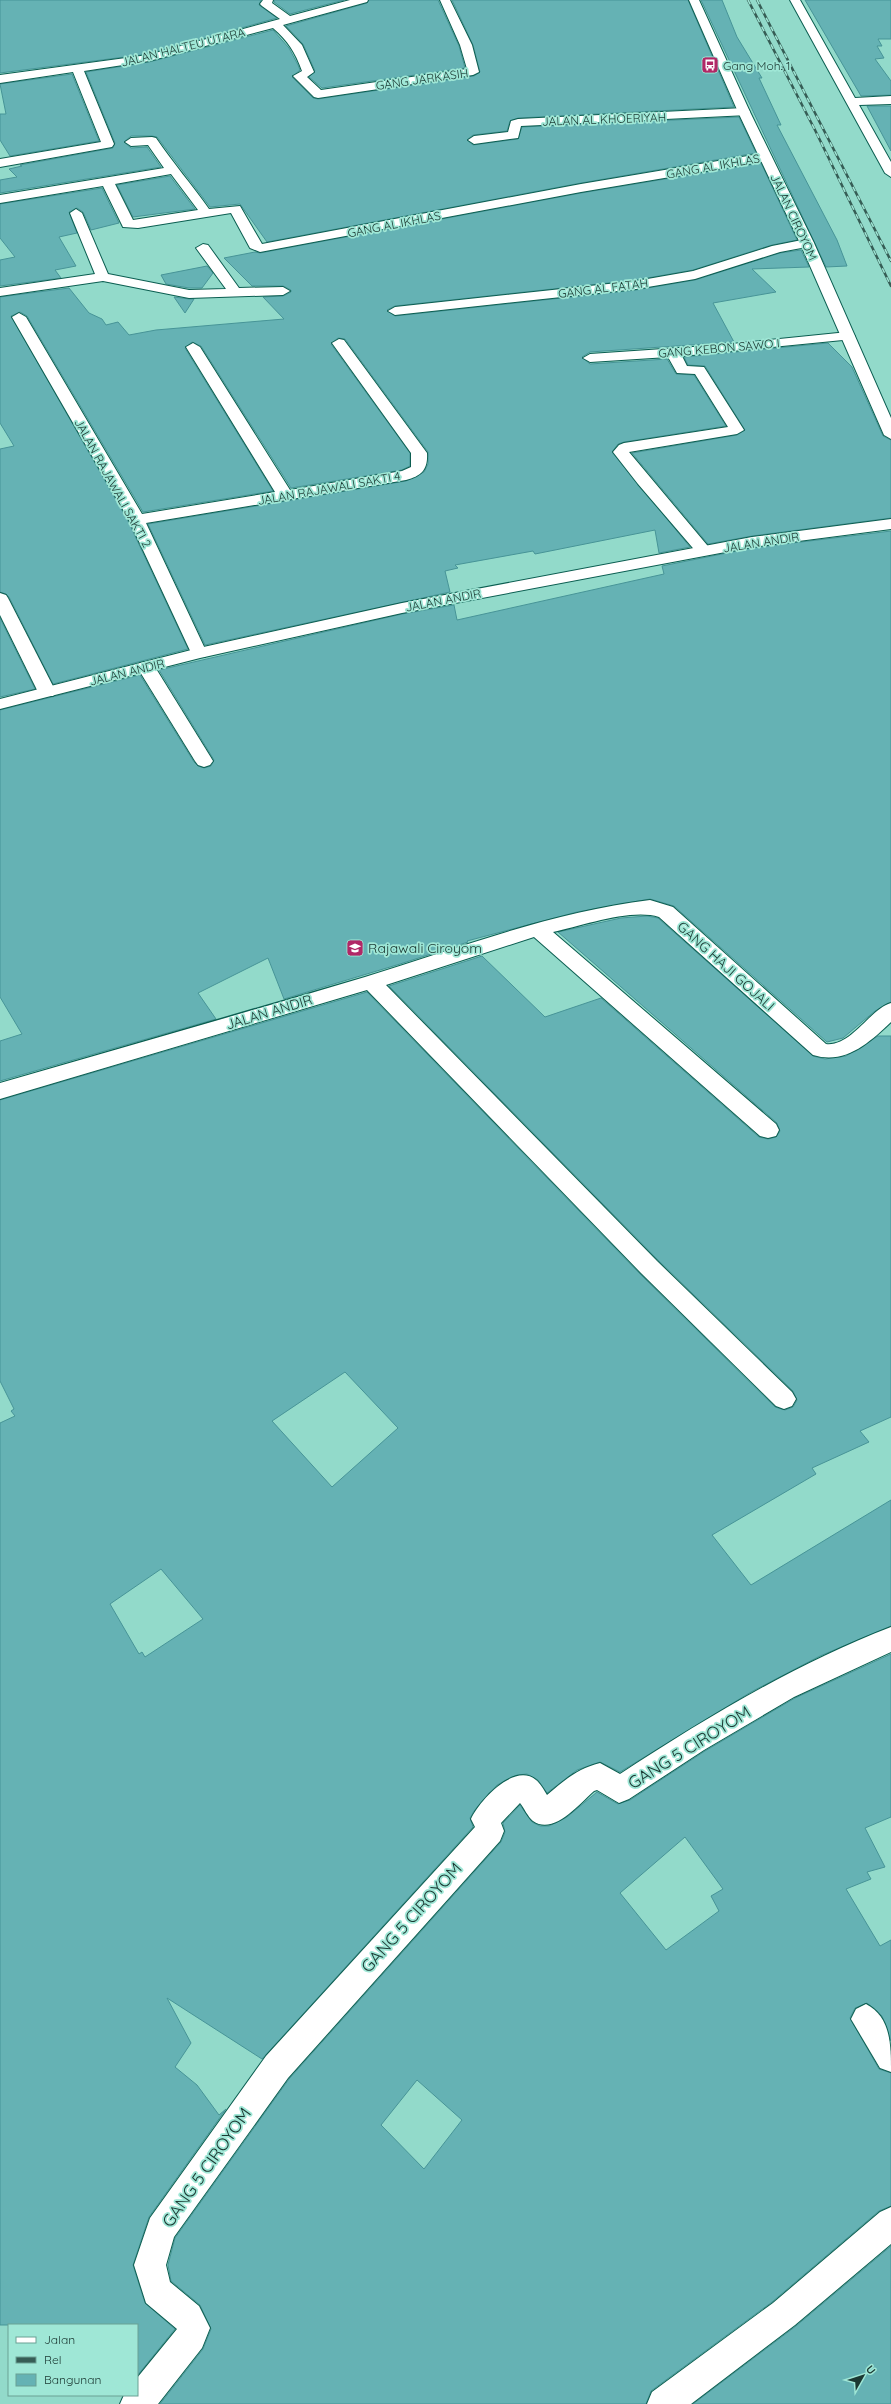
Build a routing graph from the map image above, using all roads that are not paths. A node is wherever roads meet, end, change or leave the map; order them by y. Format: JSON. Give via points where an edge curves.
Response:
{"nodes":[{"id":1,"x":268,"y":0,"type":"edge"},
{"id":2,"x":363,"y":0,"type":"edge"},
{"id":3,"x":445,"y":0,"type":"edge"},
{"id":4,"x":694,"y":0,"type":"edge"},
{"id":5,"x":795,"y":0,"type":"edge"},
{"id":6,"x":288,"y":20,"type":"junction"},
{"id":7,"x":275,"y":24,"type":"junction"},
{"id":8,"x":78,"y":69,"type":"junction"},
{"id":9,"x":0,"y":79,"type":"edge"},
{"id":10,"x":891,"y":100,"type":"edge"},
{"id":11,"x":851,"y":102,"type":"junction"},
{"id":12,"x":744,"y":112,"type":"junction"},
{"id":13,"x":474,"y":140,"type":"dead end"},
{"id":14,"x":131,"y":142,"type":"dead end"},
{"id":15,"x":766,"y":157,"type":"junction"},
{"id":16,"x":887,"y":159,"type":"edge"},
{"id":17,"x":0,"y":163,"type":"edge"},
{"id":18,"x":174,"y":170,"type":"junction"},
{"id":19,"x":891,"y":173,"type":"edge"},
{"id":20,"x":107,"y":181,"type":"junction"},
{"id":21,"x":0,"y":199,"type":"edge"},
{"id":22,"x":76,"y":212,"type":"dead end"},
{"id":23,"x":206,"y":213,"type":"junction"},
{"id":24,"x":807,"y":243,"type":"junction"},
{"id":25,"x":203,"y":248,"type":"dead end"},
{"id":26,"x":103,"y":277,"type":"junction"},
{"id":27,"x":283,"y":291,"type":"dead end"},
{"id":28,"x":0,"y":292,"type":"edge"},
{"id":29,"x":234,"y":292,"type":"junction"},
{"id":30,"x":395,"y":311,"type":"dead end"},
{"id":31,"x":19,"y":317,"type":"dead end"},
{"id":32,"x":848,"y":336,"type":"junction"},
{"id":33,"x":339,"y":343,"type":"dead end"},
{"id":34,"x":193,"y":347,"type":"dead end"},
{"id":35,"x":673,"y":352,"type":"junction"},
{"id":36,"x":590,"y":358,"type":"dead end"},
{"id":37,"x":891,"y":436,"type":"edge"},
{"id":38,"x":286,"y":495,"type":"junction"},
{"id":39,"x":137,"y":520,"type":"junction"},
{"id":40,"x":891,"y":524,"type":"edge"},
{"id":41,"x":704,"y":551,"type":"junction"},
{"id":42,"x":0,"y":598,"type":"edge"},
{"id":43,"x":199,"y":653,"type":"junction"},
{"id":44,"x":146,"y":667,"type":"junction"},
{"id":45,"x":47,"y":692,"type":"junction"},
{"id":46,"x":0,"y":704,"type":"edge"},
{"id":47,"x":204,"y":761,"type":"dead end"},
{"id":48,"x":537,"y":929,"type":"junction"},
{"id":49,"x":371,"y":982,"type":"junction"},
{"id":50,"x":891,"y":1010,"type":"edge"},
{"id":51,"x":0,"y":1091,"type":"edge"},
{"id":52,"x":768,"y":1130,"type":"dead end"},
{"id":53,"x":784,"y":1399,"type":"dead end"},
{"id":54,"x":891,"y":1639,"type":"edge"},
{"id":55,"x":866,"y":2019,"type":"dead end"},
{"id":56,"x":891,"y":2056,"type":"edge"},
{"id":57,"x":891,"y":2223,"type":"edge"},
{"id":58,"x":137,"y":2404,"type":"edge"},
{"id":59,"x":664,"y":2404,"type":"edge"}],
"edges":[{"from":1,"to":6,"type":"street","via":[[266,4]]},
{"from":2,"to":6,"type":"street","name":"JALAN HALTEU UTARA"},
{"from":3,"to":7,"type":"street","name":"GANG JARKASIH","via":[[466,45],[474,72],[318,94],[299,76],[308,72],[302,51],[295,41]]},
{"from":4,"to":12,"type":"street","name":"JALAN CIROYOM"},
{"from":5,"to":11,"type":"street"},
{"from":6,"to":7,"type":"street","name":"JALAN HALTEU UTARA"},
{"from":7,"to":8,"type":"street","name":"JALAN HALTEU UTARA","via":[[149,58]]},
{"from":8,"to":9,"type":"street","name":"JALAN HALTEU UTARA"},
{"from":8,"to":17,"type":"street","via":[[108,144]]},
{"from":10,"to":11,"type":"street"},
{"from":11,"to":16,"type":"street"},
{"from":12,"to":13,"type":"street","name":"JALAN AL KHOERIYAH","via":[[518,123],[515,124],[514,135]]},
{"from":12,"to":15,"type":"street","name":"JALAN CIROYOM"},
{"from":14,"to":18,"type":"street","via":[[152,141]]},
{"from":15,"to":23,"type":"street","name":"GANG AL IKHLAS","via":[[581,188],[266,247],[255,245],[235,209]]},
{"from":15,"to":24,"type":"street","name":"JALAN CIROYOM"},
{"from":16,"to":19,"type":"street"},
{"from":18,"to":20,"type":"street"},
{"from":18,"to":23,"type":"street"},
{"from":20,"to":21,"type":"street"},
{"from":20,"to":23,"type":"street","via":[[128,224]]},
{"from":22,"to":26,"type":"street"},
{"from":24,"to":30,"type":"street","name":"GANG AL FATAH","via":[[777,249],[687,277],[636,285]]},
{"from":24,"to":32,"type":"street","name":"JALAN CIROYOM"},
{"from":25,"to":29,"type":"street"},
{"from":26,"to":28,"type":"street"},
{"from":26,"to":29,"type":"street","via":[[188,294]]},
{"from":27,"to":29,"type":"street"},
{"from":31,"to":39,"type":"street","name":"JALAN RAJAWALI SAKTI 2"},
{"from":32,"to":35,"type":"street","name":"GANG KEBON SAWO I"},
{"from":32,"to":37,"type":"street","name":"JALAN CIROYOM"},
{"from":33,"to":38,"type":"street","name":"JALAN RAJAWALI SAKTI 4","via":[[419,453],[418,469],[406,475]]},
{"from":34,"to":38,"type":"street"},
{"from":35,"to":36,"type":"street","name":"GANG KEBON SAWO I"},
{"from":35,"to":41,"type":"street","via":[[682,370],[698,370],[737,430],[624,448],[620,452]]},
{"from":38,"to":39,"type":"street","name":"JALAN RAJAWALI SAKTI 4"},
{"from":39,"to":43,"type":"street","name":"JALAN RAJAWALI SAKTI 2"},
{"from":40,"to":41,"type":"street","name":"JALAN ANDIR","via":[[752,542]]},
{"from":41,"to":43,"type":"street","name":"JALAN ANDIR","via":[[402,608]]},
{"from":42,"to":45,"type":"street"},
{"from":43,"to":44,"type":"street","name":"JALAN ANDIR"},
{"from":44,"to":45,"type":"street","name":"JALAN ANDIR"},
{"from":44,"to":47,"type":"street"},
{"from":45,"to":46,"type":"street","name":"JALAN ANDIR"},
{"from":48,"to":49,"type":"street","name":"JALAN ANDIR"},
{"from":48,"to":50,"type":"street","name":"GANG HAJI GOJALI","via":[[617,911],[650,907],[666,912],[826,1053],[840,1050],[866,1033]]},
{"from":48,"to":52,"type":"street"},
{"from":49,"to":51,"type":"street","name":"JALAN ANDIR"},
{"from":49,"to":53,"type":"street","via":[[649,1267]]},
{"from":54,"to":58,"type":"street","name":"GANG 5 CIROYOM","via":[[785,1688],[619,1790],[600,1776],[586,1780],[549,1811],[543,1811],[526,1789],[514,1790],[485,1818],[490,1831],[276,2067],[161,2229],[150,2265],[157,2292],[188,2317],[194,2328],[191,2337]]},
{"from":55,"to":56,"type":"street"},
{"from":57,"to":59,"type":"street","via":[[784,2314]]}]}
